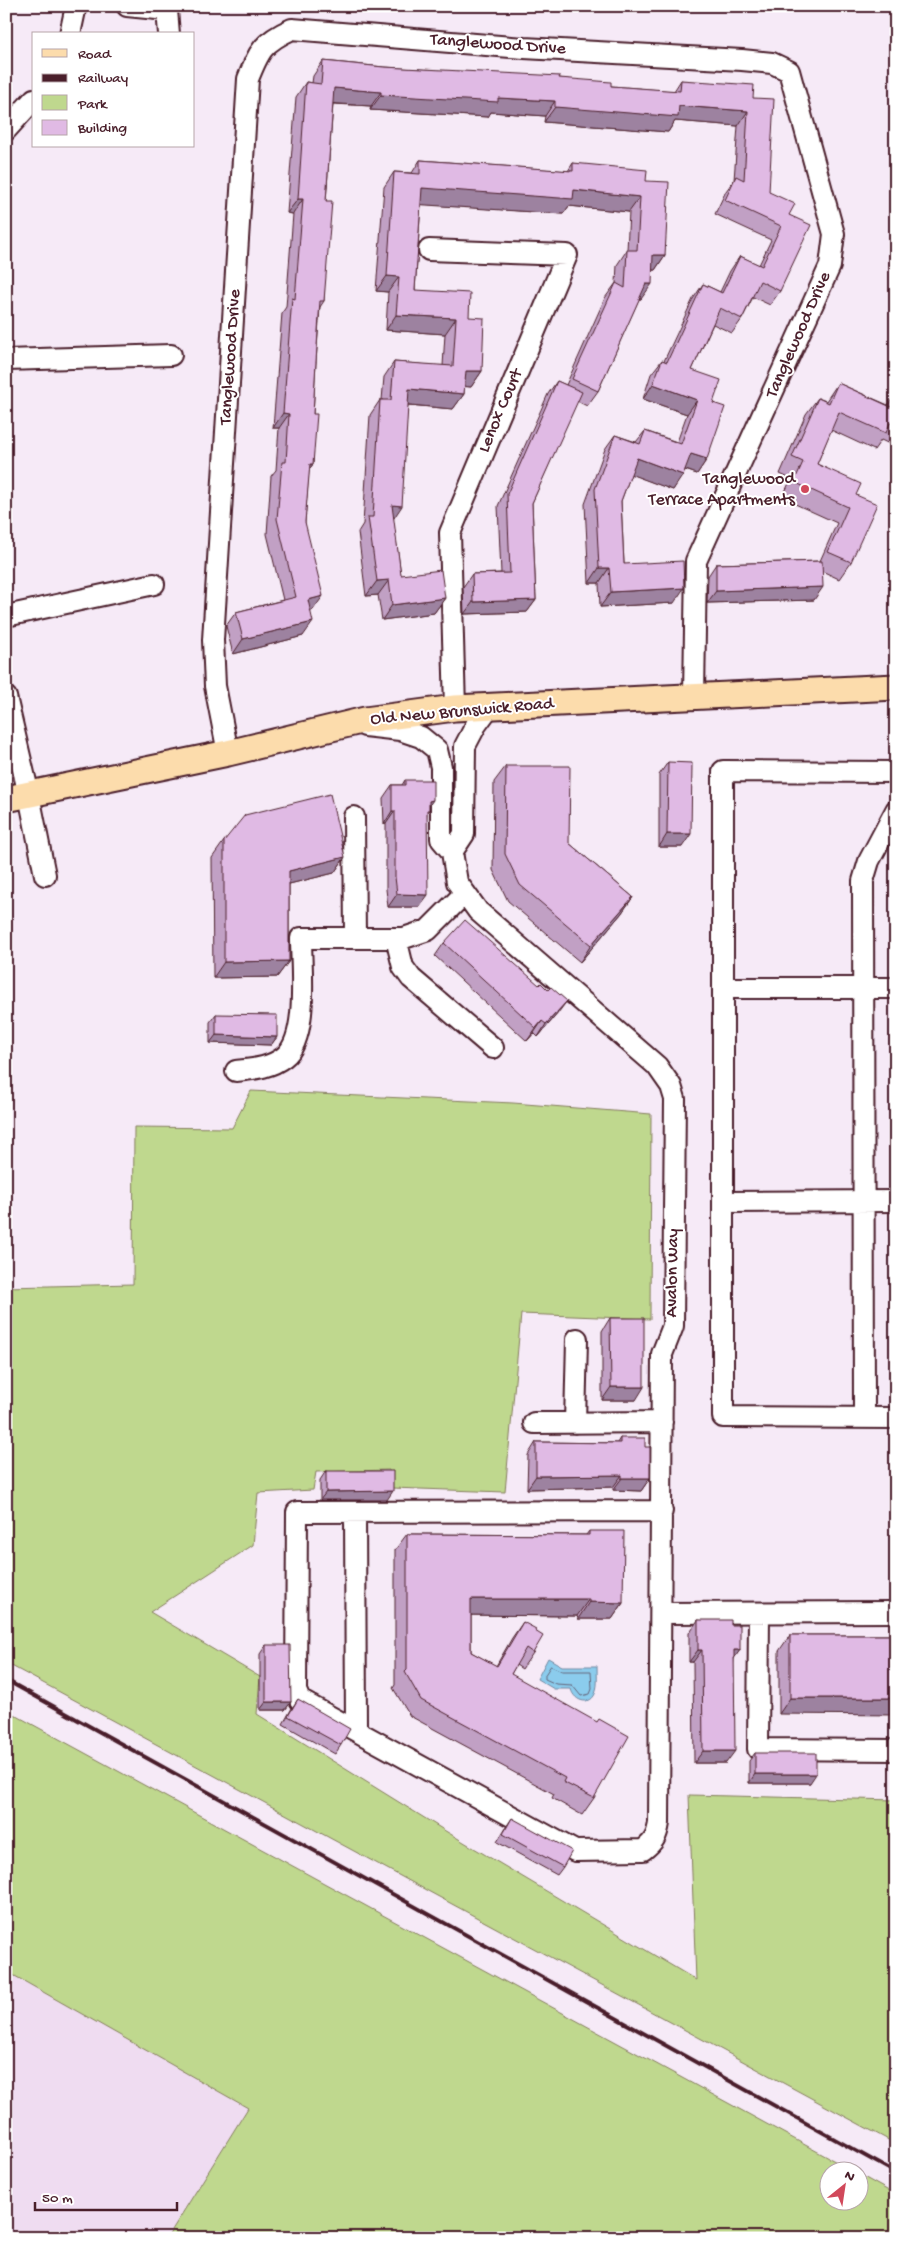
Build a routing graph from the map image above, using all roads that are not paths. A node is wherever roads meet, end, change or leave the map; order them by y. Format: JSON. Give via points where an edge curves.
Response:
{"nodes":[{"id":1,"x":76,"y":6,"type":"edge"},
{"id":2,"x":127,"y":6,"type":"edge"},
{"id":3,"x":70,"y":32,"type":"edge"},
{"id":4,"x":169,"y":32,"type":"edge"},
{"id":5,"x":32,"y":101,"type":"edge"},
{"id":6,"x":6,"y":130,"type":"edge"},
{"id":7,"x":429,"y":250,"type":"dead end"},
{"id":8,"x":171,"y":355,"type":"dead end"},
{"id":9,"x":6,"y":360,"type":"edge"},
{"id":10,"x":154,"y":584,"type":"dead end"},
{"id":11,"x":6,"y":616,"type":"edge"},
{"id":12,"x":896,"y":687,"type":"edge"},
{"id":13,"x":694,"y":696,"type":"junction"},
{"id":14,"x":6,"y":697,"type":"edge"},
{"id":15,"x":490,"y":706,"type":"junction"},
{"id":16,"x":456,"y":708,"type":"junction"},
{"id":17,"x":347,"y":724,"type":"junction"},
{"id":18,"x":228,"y":753,"type":"junction"},
{"id":19,"x":896,"y":772,"type":"edge"},
{"id":20,"x":18,"y":797,"type":"edge"},
{"id":21,"x":896,"y":810,"type":"edge"},
{"id":22,"x":354,"y":817,"type":"dead end"},
{"id":23,"x":452,"y":852,"type":"junction"},
{"id":24,"x":45,"y":875,"type":"dead end"},
{"id":25,"x":465,"y":893,"type":"junction"},
{"id":26,"x":355,"y":938,"type":"junction"},
{"id":27,"x":396,"y":938,"type":"junction"},
{"id":28,"x":724,"y":988,"type":"junction"},
{"id":29,"x":863,"y":988,"type":"junction"},
{"id":30,"x":896,"y":988,"type":"edge"},
{"id":31,"x":493,"y":1048,"type":"dead end"},
{"id":32,"x":236,"y":1071,"type":"dead end"},
{"id":33,"x":864,"y":1201,"type":"junction"},
{"id":34,"x":896,"y":1201,"type":"edge"},
{"id":35,"x":723,"y":1202,"type":"junction"},
{"id":36,"x":577,"y":1339,"type":"dead end"},
{"id":37,"x":864,"y":1418,"type":"junction"},
{"id":38,"x":896,"y":1418,"type":"edge"},
{"id":39,"x":662,"y":1422,"type":"junction"},
{"id":40,"x":534,"y":1423,"type":"dead end"},
{"id":41,"x":575,"y":1423,"type":"junction"},
{"id":42,"x":662,"y":1511,"type":"junction"},
{"id":43,"x":355,"y":1512,"type":"junction"},
{"id":44,"x":896,"y":1612,"type":"edge"},
{"id":45,"x":662,"y":1613,"type":"junction"},
{"id":46,"x":759,"y":1613,"type":"junction"},
{"id":47,"x":356,"y":1730,"type":"junction"},
{"id":48,"x":896,"y":1750,"type":"edge"}],
"edges":[{"from":1,"to":3,"type":"street"},
{"from":2,"to":4,"type":"street","via":[[167,10]]},
{"from":5,"to":6,"type":"street"},
{"from":7,"to":16,"type":"street","name":"Lenox Court","via":[[567,255],[450,533]]},
{"from":8,"to":9,"type":"street"},
{"from":10,"to":11,"type":"street"},
{"from":12,"to":13,"type":"main road","name":"Old New Brunswick Road"},
{"from":13,"to":15,"type":"main road","name":"Old New Brunswick Road"},
{"from":13,"to":18,"type":"street","name":"Tanglewood Drive","via":[[696,560],[830,266],[834,234],[789,71],[772,62],[524,48],[292,29],[272,38],[258,55],[248,79],[213,640],[215,686]]},
{"from":14,"to":20,"type":"street"},
{"from":15,"to":16,"type":"main road","name":"Old New Brunswick Road"},
{"from":15,"to":23,"type":"street","via":[[465,746],[464,834]]},
{"from":16,"to":17,"type":"main road","name":"Old New Brunswick Road"},
{"from":17,"to":18,"type":"main road","name":"Old New Brunswick Road"},
{"from":17,"to":23,"type":"street","name":"Avalon Way","via":[[400,730],[422,737],[437,750],[441,767],[441,839]]},
{"from":18,"to":20,"type":"main road","name":"Old New Brunswick Road"},
{"from":19,"to":28,"type":"street","via":[[723,771]]},
{"from":20,"to":24,"type":"street"},
{"from":21,"to":29,"type":"street","via":[[865,870]]},
{"from":22,"to":26,"type":"street"},
{"from":23,"to":25,"type":"street","name":"Avalon Way","via":[[457,882]]},
{"from":25,"to":27,"type":"street","via":[[428,930]]},
{"from":25,"to":39,"type":"street","name":"Avalon Way","via":[[478,911],[657,1066],[671,1086],[675,1099],[673,1326],[662,1354]]},
{"from":26,"to":27,"type":"street"},
{"from":26,"to":32,"type":"street","via":[[301,938],[301,1014],[292,1049],[284,1058],[262,1068]]},
{"from":27,"to":31,"type":"street","via":[[403,967],[411,978]]},
{"from":28,"to":29,"type":"street"},
{"from":28,"to":35,"type":"street"},
{"from":29,"to":30,"type":"street"},
{"from":29,"to":33,"type":"street"},
{"from":33,"to":34,"type":"street"},
{"from":33,"to":35,"type":"street"},
{"from":33,"to":37,"type":"street"},
{"from":35,"to":37,"type":"street","via":[[723,1417]]},
{"from":36,"to":41,"type":"street"},
{"from":37,"to":38,"type":"street"},
{"from":39,"to":41,"type":"street"},
{"from":39,"to":42,"type":"street","name":"Avalon Way"},
{"from":40,"to":41,"type":"street"},
{"from":42,"to":43,"type":"street"},
{"from":42,"to":45,"type":"street","name":"Avalon Way"},
{"from":43,"to":47,"type":"street"},
{"from":43,"to":47,"type":"street","name":"Avalon Way","via":[[297,1512],[296,1691],[300,1700]]},
{"from":44,"to":46,"type":"street"},
{"from":45,"to":46,"type":"street"},
{"from":45,"to":47,"type":"street","name":"Avalon Way","via":[[659,1823],[657,1836],[643,1850],[575,1850]]},
{"from":46,"to":48,"type":"street","via":[[758,1749]]}]}
